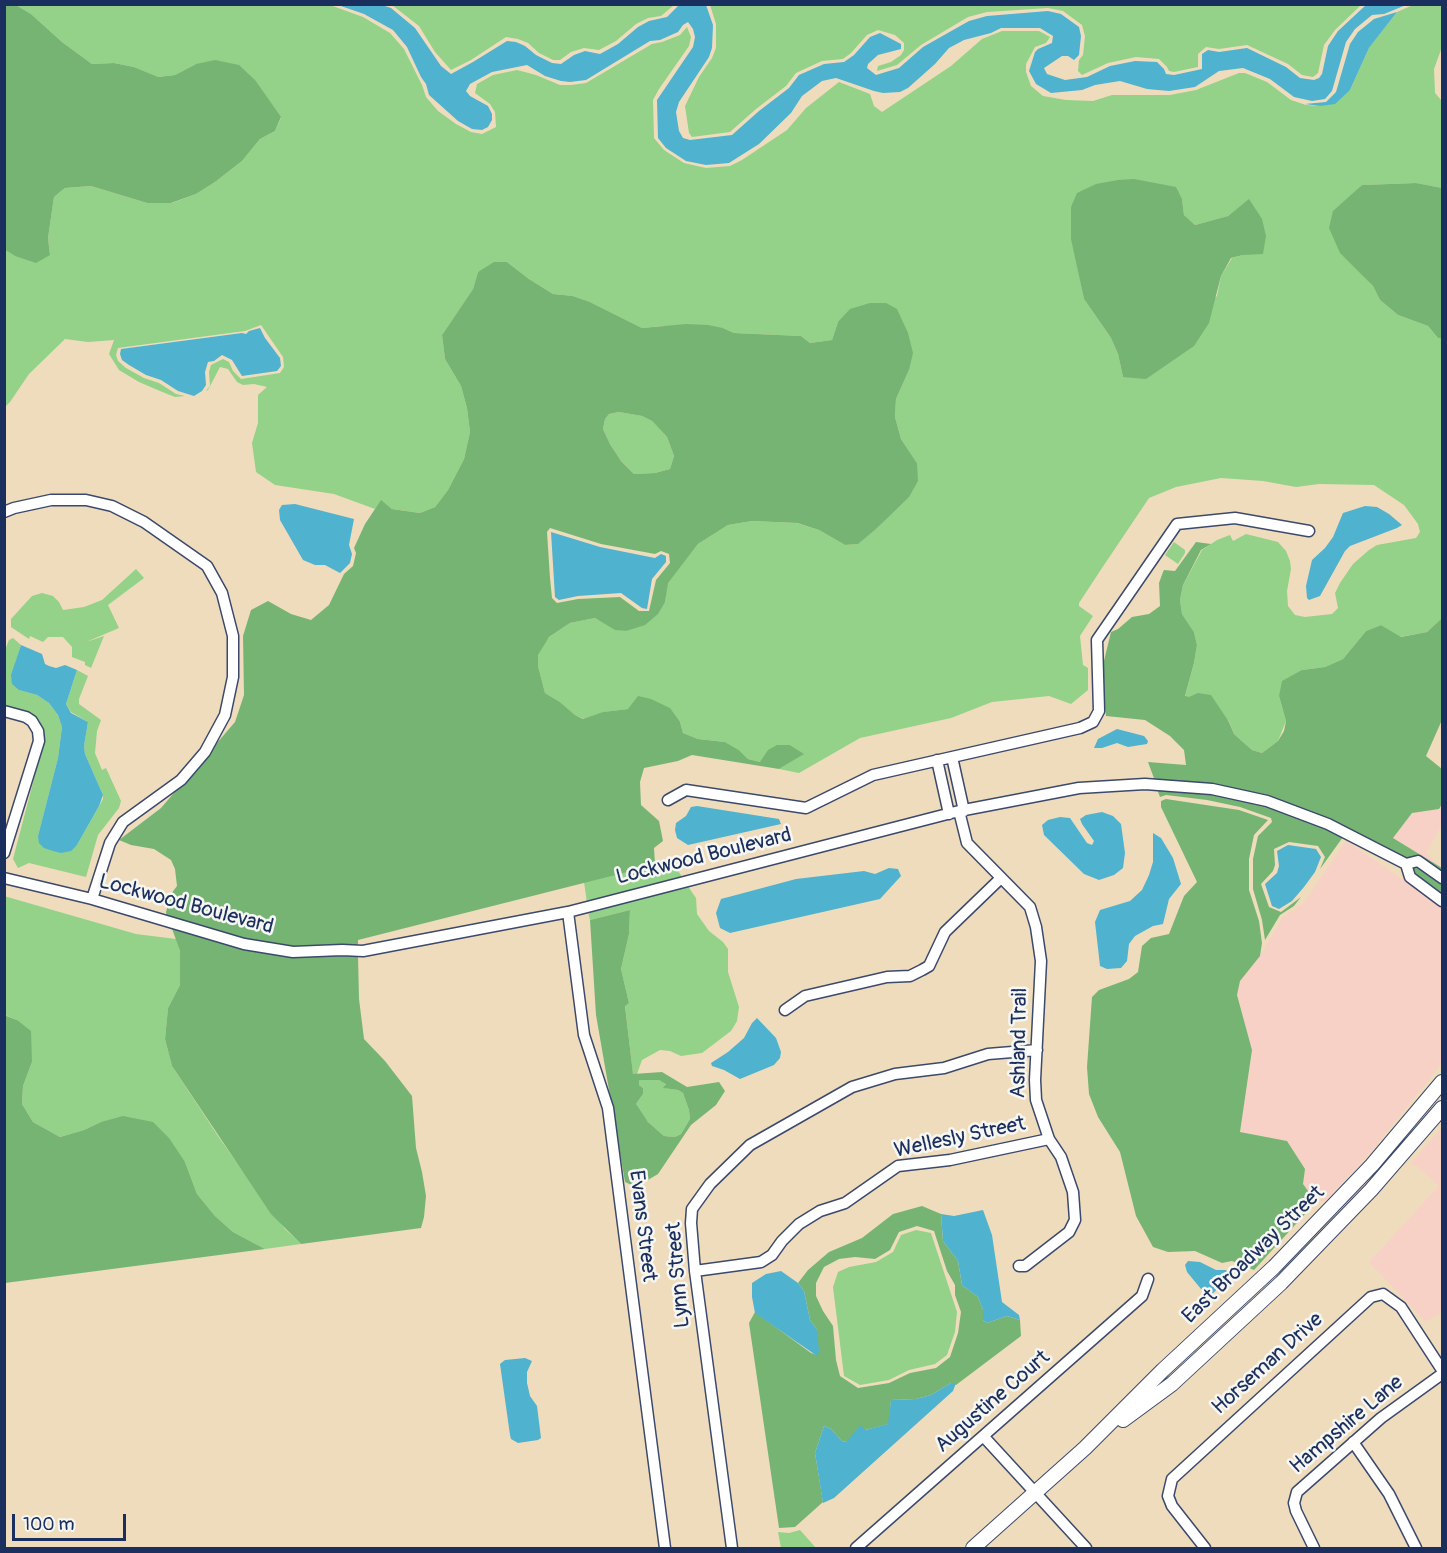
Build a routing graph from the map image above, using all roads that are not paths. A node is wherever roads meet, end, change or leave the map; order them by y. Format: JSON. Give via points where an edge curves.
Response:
{"nodes":[{"id":1,"x":4,"y":512,"type":"edge"},
{"id":2,"x":1309,"y":531,"type":"dead end"},
{"id":3,"x":4,"y":711,"type":"edge"},
{"id":4,"x":952,"y":757,"type":"junction"},
{"id":5,"x":937,"y":760,"type":"junction"},
{"id":6,"x":668,"y":800,"type":"dead end"},
{"id":7,"x":958,"y":812,"type":"junction"},
{"id":8,"x":4,"y":853,"type":"edge"},
{"id":9,"x":1406,"y":864,"type":"junction"},
{"id":10,"x":4,"y":878,"type":"edge"},
{"id":11,"x":1001,"y":878,"type":"junction"},
{"id":12,"x":1443,"y":878,"type":"edge"},
{"id":13,"x":92,"y":899,"type":"junction"},
{"id":14,"x":1443,"y":901,"type":"edge"},
{"id":15,"x":568,"y":912,"type":"junction"},
{"id":16,"x":785,"y":1010,"type":"dead end"},
{"id":17,"x":1037,"y":1050,"type":"junction"},
{"id":18,"x":1443,"y":1083,"type":"edge"},
{"id":19,"x":1443,"y":1108,"type":"edge"},
{"id":20,"x":1399,"y":1135,"type":"junction"},
{"id":21,"x":1049,"y":1139,"type":"junction"},
{"id":22,"x":1411,"y":1146,"type":"junction"},
{"id":23,"x":1019,"y":1266,"type":"dead end"},
{"id":24,"x":695,"y":1271,"type":"junction"},
{"id":25,"x":1148,"y":1279,"type":"dead end"},
{"id":26,"x":1443,"y":1372,"type":"edge"},
{"id":27,"x":984,"y":1437,"type":"junction"},
{"id":28,"x":1353,"y":1442,"type":"junction"},
{"id":29,"x":1085,"y":1448,"type":"junction"},
{"id":30,"x":1035,"y":1494,"type":"junction"},
{"id":31,"x":665,"y":1548,"type":"edge"},
{"id":32,"x":732,"y":1548,"type":"edge"},
{"id":33,"x":856,"y":1548,"type":"edge"},
{"id":34,"x":973,"y":1548,"type":"edge"},
{"id":35,"x":1086,"y":1548,"type":"edge"},
{"id":36,"x":1205,"y":1548,"type":"edge"},
{"id":37,"x":1314,"y":1548,"type":"edge"},
{"id":38,"x":1416,"y":1548,"type":"edge"}],
"edges":[{"from":1,"to":13,"type":"street","via":[[51,500],[86,500],[112,506],[144,522],[207,566],[222,593],[233,636],[233,677],[220,725],[205,752],[181,780],[123,822],[110,843]]},
{"from":2,"to":4,"type":"street","via":[[1235,518],[1177,524],[1097,640],[1099,711],[1093,722]]},
{"from":3,"to":8,"type":"street","via":[[32,722],[39,741]]},
{"from":4,"to":5,"type":"street"},
{"from":4,"to":7,"type":"street"},
{"from":5,"to":6,"type":"street","via":[[873,775],[806,808],[686,790]]},
{"from":5,"to":7,"type":"street"},
{"from":7,"to":9,"type":"street","name":"Lockwood Boulevard","via":[[1078,788],[1145,784],[1212,789],[1267,801],[1328,824]]},
{"from":7,"to":11,"type":"street","name":"Ashland Trail","via":[[967,843]]},
{"from":7,"to":15,"type":"street","name":"Lockwood Boulevard"},
{"from":9,"to":12,"type":"street","name":"Lockwood Boulevard","via":[[1418,861]]},
{"from":9,"to":14,"type":"street","name":"Lockwood Boulevard","via":[[1410,877]]},
{"from":10,"to":13,"type":"street","name":"Lockwood Boulevard"},
{"from":11,"to":16,"type":"street","via":[[945,932],[929,966],[910,976],[887,977],[805,996]]},
{"from":11,"to":17,"type":"street","name":"Ashland Trail","via":[[1030,907],[1036,927],[1041,962]]},
{"from":13,"to":15,"type":"street","name":"Lockwood Boulevard","via":[[244,944],[293,952],[363,951]]},
{"from":15,"to":31,"type":"street","name":"Evans Street","via":[[584,1035],[608,1108]]},
{"from":17,"to":21,"type":"street","name":"Ashland Trail","via":[[1036,1101]]},
{"from":17,"to":24,"type":"street","name":"Lynn Street","via":[[988,1054],[944,1068],[895,1074],[852,1087],[750,1145],[710,1184],[693,1209]]},
{"from":18,"to":20,"type":"main road","name":"East Broadway Street"},
{"from":19,"to":22,"type":"main road","name":"East Broadway Street"},
{"from":20,"to":22,"type":"main road"},
{"from":20,"to":29,"type":"main road","name":"East Broadway Street","via":[[1274,1268]]},
{"from":21,"to":23,"type":"street","name":"Ashland Trail","via":[[1061,1157],[1073,1192],[1075,1220],[1070,1232],[1025,1266]]},
{"from":21,"to":24,"type":"street","name":"Wellesly Street","via":[[898,1166],[845,1203],[820,1211],[799,1224],[761,1263]]},
{"from":22,"to":29,"type":"main road","name":"East Broadway Street","via":[[1244,1319],[1172,1384]]},
{"from":24,"to":32,"type":"street","name":"Lynn Street"},
{"from":25,"to":27,"type":"street","name":"Augustine Court","via":[[1142,1296]]},
{"from":26,"to":28,"type":"street","name":"Hampshire Lane"},
{"from":26,"to":36,"type":"street","name":"Horseman Drive","via":[[1401,1307],[1383,1294],[1371,1297],[1172,1479],[1168,1496],[1172,1506]]},
{"from":27,"to":30,"type":"street"},
{"from":27,"to":33,"type":"street","name":"Augustine Court"},
{"from":28,"to":37,"type":"street","name":"Hampshire Lane","via":[[1297,1492],[1296,1511]]},
{"from":28,"to":38,"type":"street","via":[[1389,1494]]},
{"from":29,"to":30,"type":"main road","name":"East Broadway Street"},
{"from":30,"to":34,"type":"main road","name":"East Broadway Street"},
{"from":30,"to":35,"type":"street"}]}
